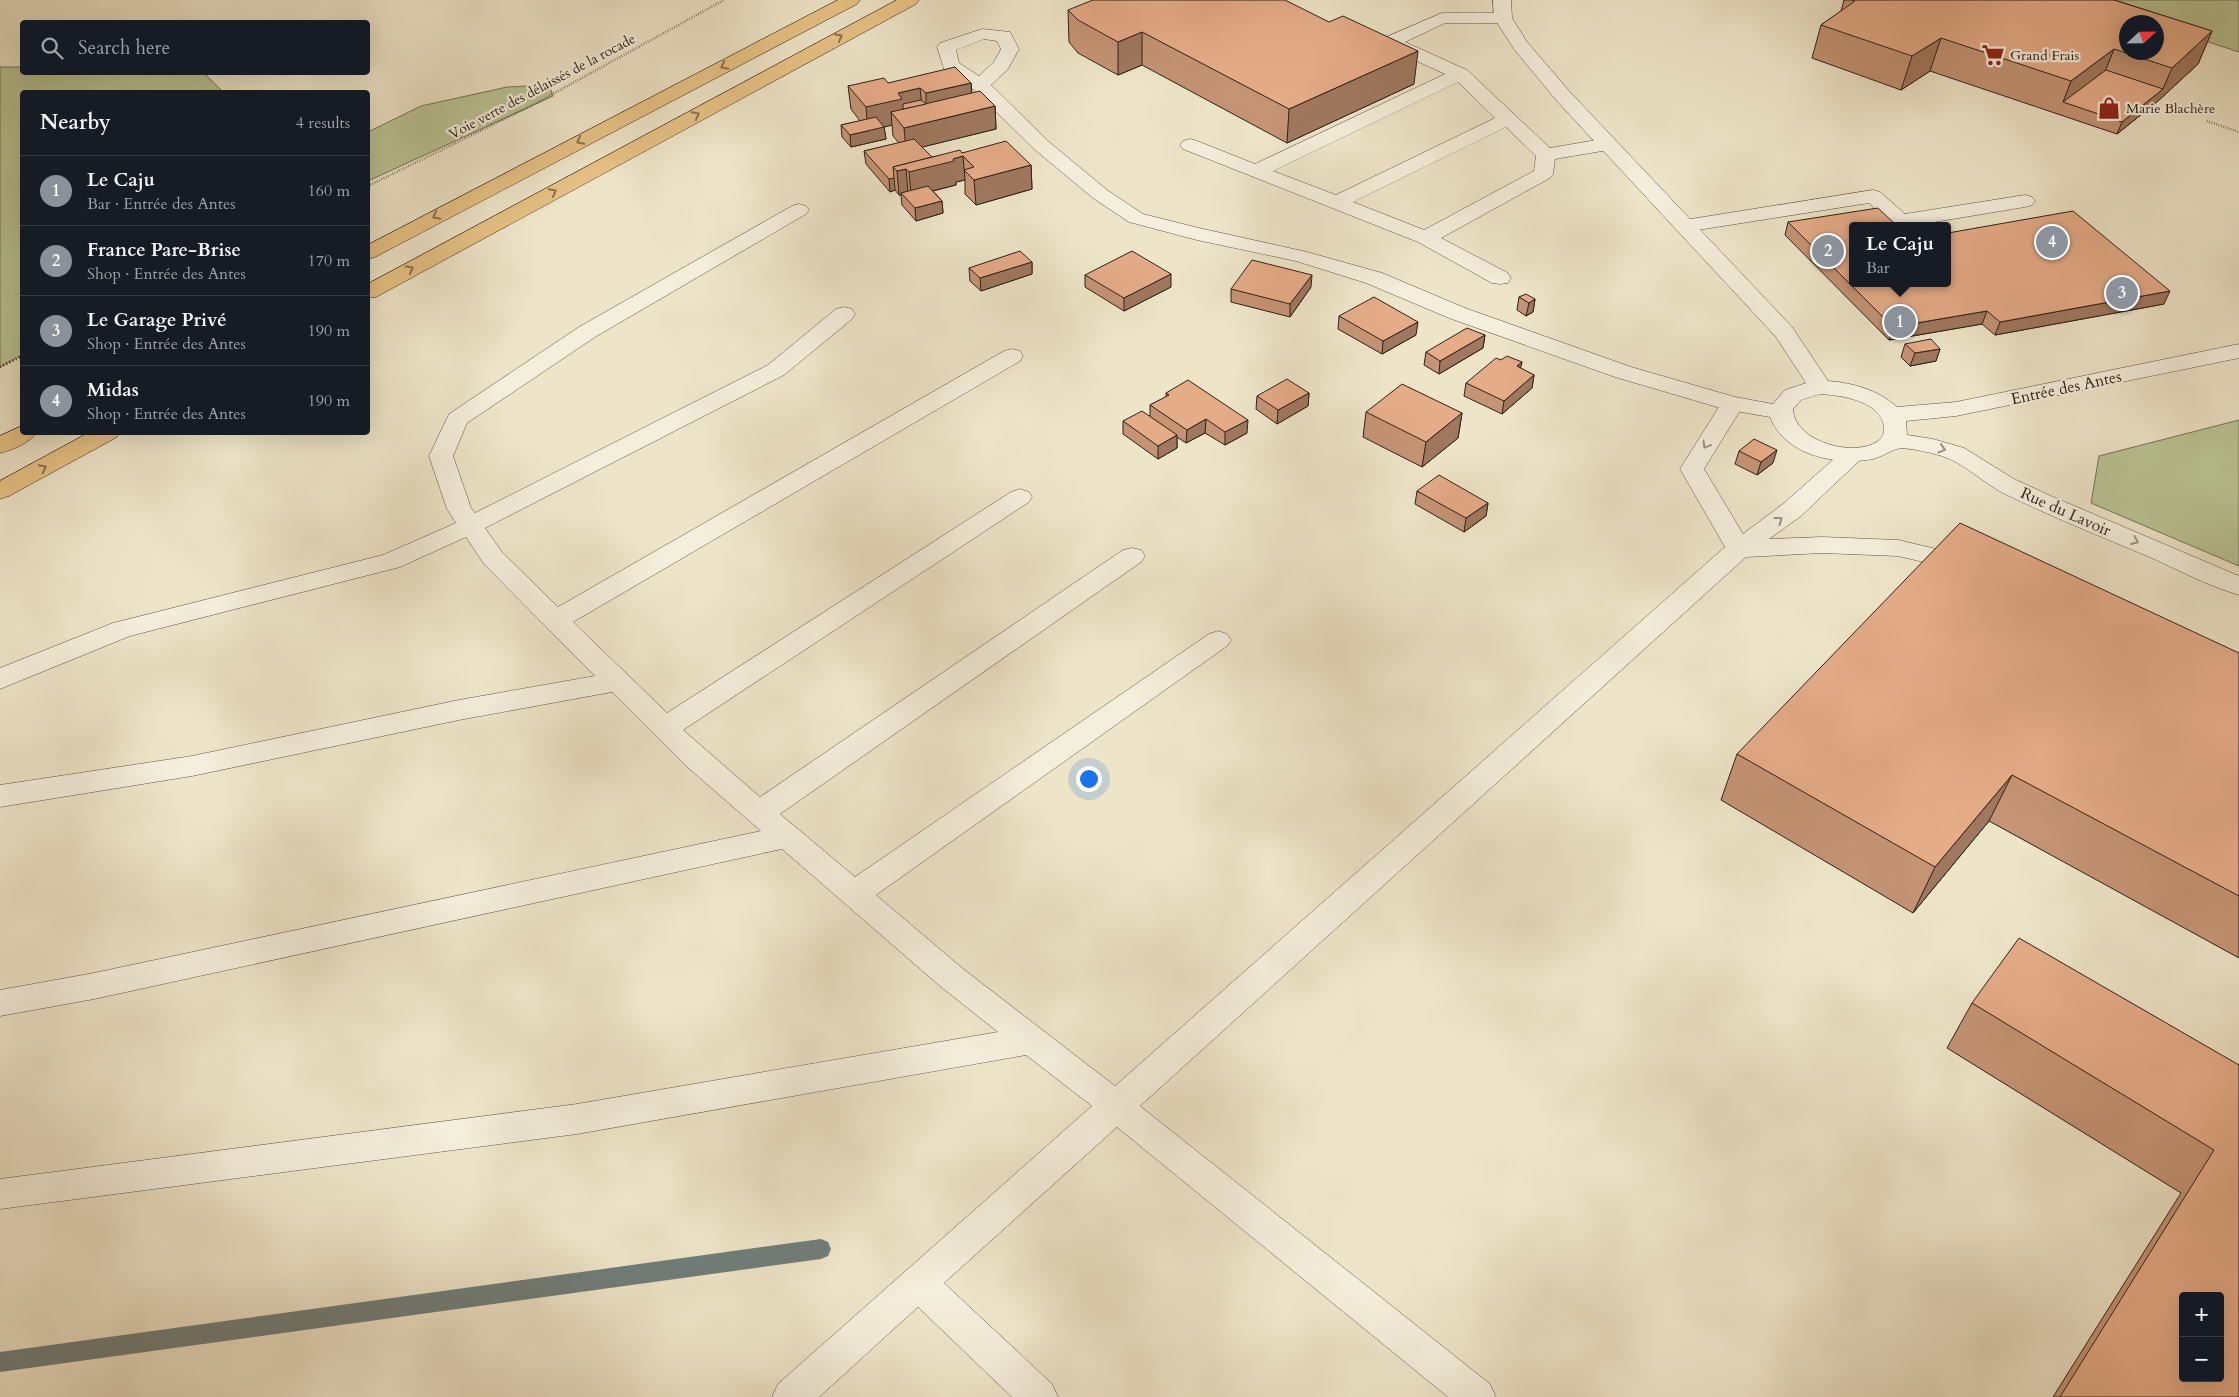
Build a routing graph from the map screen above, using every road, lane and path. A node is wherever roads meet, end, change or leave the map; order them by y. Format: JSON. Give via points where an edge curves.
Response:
{"nodes":[{"id":1,"x":724,"y":0,"type":"edge"},
{"id":2,"x":835,"y":0,"type":"edge"},
{"id":3,"x":852,"y":0,"type":"edge"},
{"id":4,"x":910,"y":0,"type":"edge"},
{"id":5,"x":929,"y":0,"type":"edge"},
{"id":6,"x":1503,"y":9,"type":"edge"},
{"id":7,"x":878,"y":16,"type":"junction"},
{"id":8,"x":768,"y":44,"type":"junction"},
{"id":9,"x":1460,"y":74,"type":"junction"},
{"id":10,"x":980,"y":85,"type":"dead end"},
{"id":11,"x":1508,"y":119,"type":"junction"},
{"id":12,"x":2207,"y":121,"type":"dead end"},
{"id":13,"x":2239,"y":132,"type":"edge"},
{"id":14,"x":1608,"y":144,"type":"junction"},
{"id":15,"x":1190,"y":145,"type":"dead end"},
{"id":16,"x":1546,"y":154,"type":"junction"},
{"id":17,"x":1256,"y":171,"type":"junction"},
{"id":18,"x":370,"y":185,"type":"edge"},
{"id":19,"x":2026,"y":201,"type":"dead end"},
{"id":20,"x":1336,"y":203,"type":"junction"},
{"id":21,"x":800,"y":210,"type":"dead end"},
{"id":22,"x":1685,"y":226,"type":"junction"},
{"id":23,"x":1425,"y":238,"type":"junction"},
{"id":24,"x":370,"y":252,"type":"edge"},
{"id":25,"x":1500,"y":278,"type":"dead end"},
{"id":26,"x":370,"y":291,"type":"edge"},
{"id":27,"x":844,"y":314,"type":"dead end"},
{"id":28,"x":2239,"y":352,"type":"edge"},
{"id":29,"x":1012,"y":356,"type":"dead end"},
{"id":30,"x":20,"y":357,"type":"edge"},
{"id":31,"x":0,"y":367,"type":"edge"},
{"id":32,"x":1820,"y":387,"type":"junction"},
{"id":33,"x":1732,"y":404,"type":"junction"},
{"id":34,"x":1781,"y":412,"type":"junction"},
{"id":35,"x":1892,"y":415,"type":"junction"},
{"id":36,"x":20,"y":435,"type":"edge"},
{"id":37,"x":103,"y":435,"type":"edge"},
{"id":38,"x":1894,"y":440,"type":"junction"},
{"id":39,"x":0,"y":446,"type":"edge"},
{"id":40,"x":1852,"y":455,"type":"junction"},
{"id":41,"x":0,"y":491,"type":"edge"},
{"id":42,"x":1020,"y":497,"type":"dead end"},
{"id":43,"x":470,"y":526,"type":"junction"},
{"id":44,"x":1740,"y":549,"type":"junction"},
{"id":45,"x":1132,"y":556,"type":"dead end"},
{"id":46,"x":1984,"y":572,"type":"edge"},
{"id":47,"x":2239,"y":586,"type":"edge"},
{"id":48,"x":556,"y":620,"type":"junction"},
{"id":49,"x":1218,"y":640,"type":"dead end"},
{"id":50,"x":0,"y":679,"type":"edge"},
{"id":51,"x":618,"y":682,"type":"junction"},
{"id":52,"x":665,"y":728,"type":"junction"},
{"id":53,"x":0,"y":796,"type":"edge"},
{"id":54,"x":759,"y":813,"type":"junction"},
{"id":55,"x":787,"y":836,"type":"junction"},
{"id":56,"x":854,"y":894,"type":"junction"},
{"id":57,"x":0,"y":1003,"type":"edge"},
{"id":58,"x":1032,"y":1040,"type":"junction"},
{"id":59,"x":1116,"y":1106,"type":"junction"},
{"id":60,"x":0,"y":1194,"type":"edge"},
{"id":61,"x":918,"y":1283,"type":"junction"},
{"id":62,"x":791,"y":1397,"type":"edge"},
{"id":63,"x":1040,"y":1397,"type":"edge"},
{"id":64,"x":1477,"y":1397,"type":"edge"}],
"edges":[{"from":1,"to":18,"type":"path","name":"Voie verte des délaissés de la rocade","via":[[529,107]]},
{"from":2,"to":8,"type":"highway"},
{"from":3,"to":8,"type":"highway"},
{"from":4,"to":7,"type":"highway"},
{"from":5,"to":7,"type":"highway"},
{"from":6,"to":9,"type":"street","via":[[1442,18],[1390,42]]},
{"from":6,"to":14,"type":"street","via":[[1520,45]]},
{"from":26,"to":7,"type":"highway","one_way":true},
{"from":8,"to":24,"type":"highway","one_way":true},
{"from":9,"to":11,"type":"street"},
{"from":9,"to":17,"type":"street"},
{"from":10,"to":33,"type":"street","via":[[1040,145],[1100,194],[1136,218],[1300,256],[1374,278],[1623,372]]},
{"from":11,"to":16,"type":"street"},
{"from":11,"to":20,"type":"street"},
{"from":12,"to":13,"type":"path"},
{"from":14,"to":16,"type":"street"},
{"from":14,"to":22,"type":"street"},
{"from":15,"to":17,"type":"street"},
{"from":16,"to":23,"type":"street","via":[[1543,174]]},
{"from":17,"to":20,"type":"street"},
{"from":19,"to":22,"type":"street","via":[[1901,221],[1873,196]]},
{"from":20,"to":23,"type":"street"},
{"from":21,"to":43,"type":"street","via":[[587,332],[457,419],[441,456],[459,509]]},
{"from":22,"to":32,"type":"street","via":[[1784,332]]},
{"from":23,"to":25,"type":"street"},
{"from":27,"to":43,"type":"street","via":[[776,370]]},
{"from":28,"to":35,"type":"street","name":"Entrée des Antes","via":[[1956,409]]},
{"from":29,"to":48,"type":"street"},
{"from":30,"to":31,"type":"path"},
{"from":32,"to":34,"type":"street","via":[[1794,394],[1784,402]]},
{"from":32,"to":35,"type":"street","via":[[1869,397]]},
{"from":33,"to":34,"type":"street"},
{"from":33,"to":44,"type":"street","one_way":true,"via":[[1692,469]]},
{"from":34,"to":40,"type":"street","via":[[1788,429],[1808,444],[1837,454]]},
{"from":35,"to":38,"type":"street","via":[[1897,432]]},
{"from":36,"to":39,"type":"highway"},
{"from":41,"to":37,"type":"highway","one_way":true},
{"from":38,"to":40,"type":"street","via":[[1885,448]]},
{"from":38,"to":47,"type":"street","name":"Rue du Lavoir","one_way":true,"via":[[1956,453],[2005,484],[2042,502]]},
{"from":44,"to":40,"type":"street","one_way":true,"via":[[1792,510]]},
{"from":42,"to":52,"type":"street"},
{"from":43,"to":48,"type":"street","via":[[493,558]]},
{"from":43,"to":50,"type":"street","via":[[391,561],[122,630]]},
{"from":44,"to":46,"type":"street","via":[[1822,545],[1898,548],[1966,564]]},
{"from":44,"to":59,"type":"street"},
{"from":45,"to":54,"type":"street"},
{"from":48,"to":51,"type":"street"},
{"from":49,"to":56,"type":"street"},
{"from":51,"to":52,"type":"street"},
{"from":51,"to":53,"type":"street","via":[[459,710],[192,766]]},
{"from":52,"to":54,"type":"street","via":[[694,758]]},
{"from":54,"to":55,"type":"street"},
{"from":55,"to":56,"type":"street"},
{"from":55,"to":57,"type":"street","via":[[94,986]]},
{"from":56,"to":58,"type":"street","via":[[951,977]]},
{"from":58,"to":59,"type":"street"},
{"from":58,"to":60,"type":"street","via":[[578,1119]]},
{"from":59,"to":61,"type":"street"},
{"from":59,"to":64,"type":"street"},
{"from":61,"to":62,"type":"street"},
{"from":61,"to":63,"type":"street"}]}
